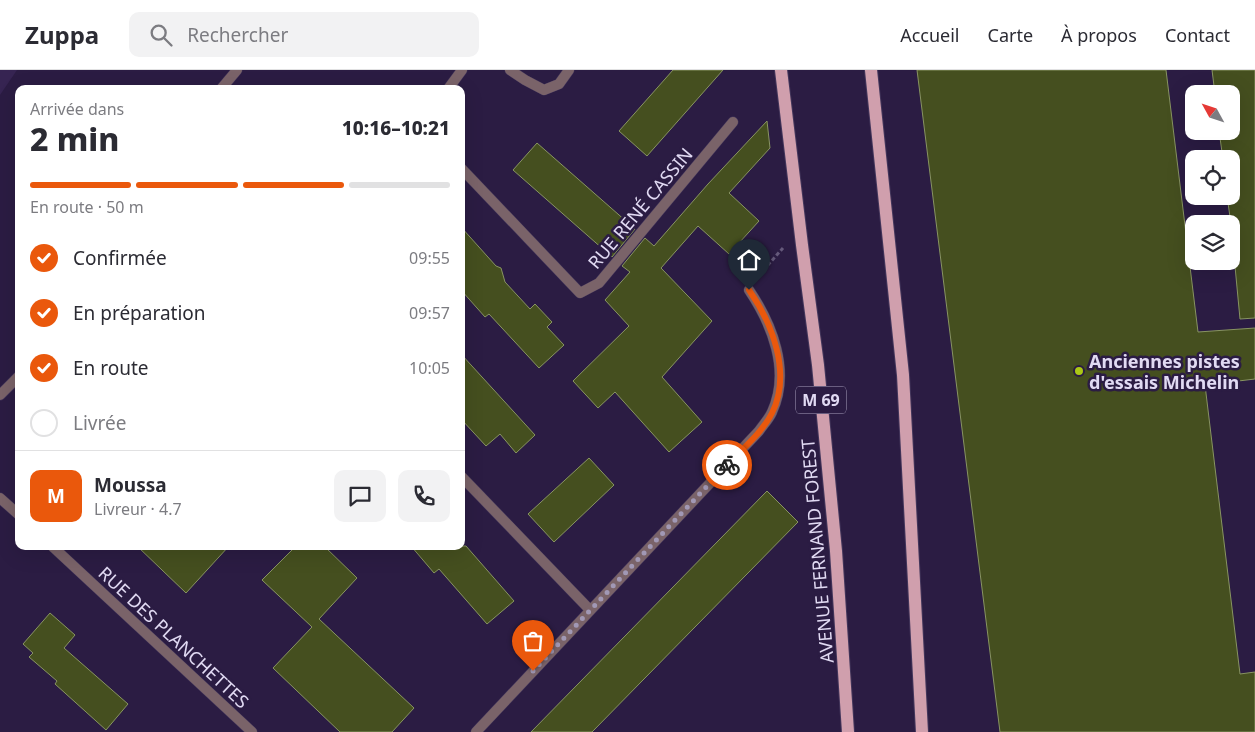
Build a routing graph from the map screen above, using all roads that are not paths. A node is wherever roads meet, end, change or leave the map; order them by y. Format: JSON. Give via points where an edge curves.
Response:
{"nodes":[{"id":1,"x":237,"y":70,"type":"edge"},
{"id":2,"x":462,"y":70,"type":"edge"},
{"id":3,"x":510,"y":70,"type":"edge"},
{"id":4,"x":569,"y":70,"type":"edge"},
{"id":5,"x":781,"y":70,"type":"edge"},
{"id":6,"x":871,"y":70,"type":"edge"},
{"id":7,"x":224,"y":85,"type":"edge"},
{"id":8,"x":451,"y":85,"type":"edge"},
{"id":9,"x":733,"y":122,"type":"dead end"},
{"id":10,"x":465,"y":172,"type":"edge"},
{"id":11,"x":749,"y":290,"type":"road end"},
{"id":12,"x":15,"y":380,"type":"edge"},
{"id":13,"x":0,"y":396,"type":"edge"},
{"id":14,"x":465,"y":480,"type":"edge"},
{"id":15,"x":0,"y":498,"type":"edge"},
{"id":16,"x":15,"y":512,"type":"edge"},
{"id":17,"x":56,"y":550,"type":"edge"},
{"id":18,"x":590,"y":610,"type":"junction"},
{"id":19,"x":252,"y":732,"type":"edge"},
{"id":20,"x":476,"y":732,"type":"edge"},
{"id":21,"x":848,"y":732,"type":"edge"},
{"id":22,"x":922,"y":732,"type":"edge"}],
"edges":[{"from":1,"to":7,"type":"street"},
{"from":2,"to":8,"type":"street"},
{"from":3,"to":4,"type":"street","via":[[544,90],[559,84]]},
{"from":5,"to":21,"type":"main road","name":"AVENUE FERNAND FOREST","number":"M 69","via":[[819,375],[836,551]]},
{"from":6,"to":22,"type":"main road","via":[[903,375]]},
{"from":9,"to":10,"type":"street","name":"RUE RENÉ CASSIN","via":[[599,283],[580,293]]},
{"from":11,"to":18,"type":"street","via":[[776,345],[779,389],[772,412],[759,431]]},
{"from":12,"to":13,"type":"street"},
{"from":14,"to":18,"type":"street"},
{"from":15,"to":16,"type":"street"},
{"from":17,"to":19,"type":"street","name":"RUE DES PLANCHETTES"},
{"from":18,"to":20,"type":"street"}]}
